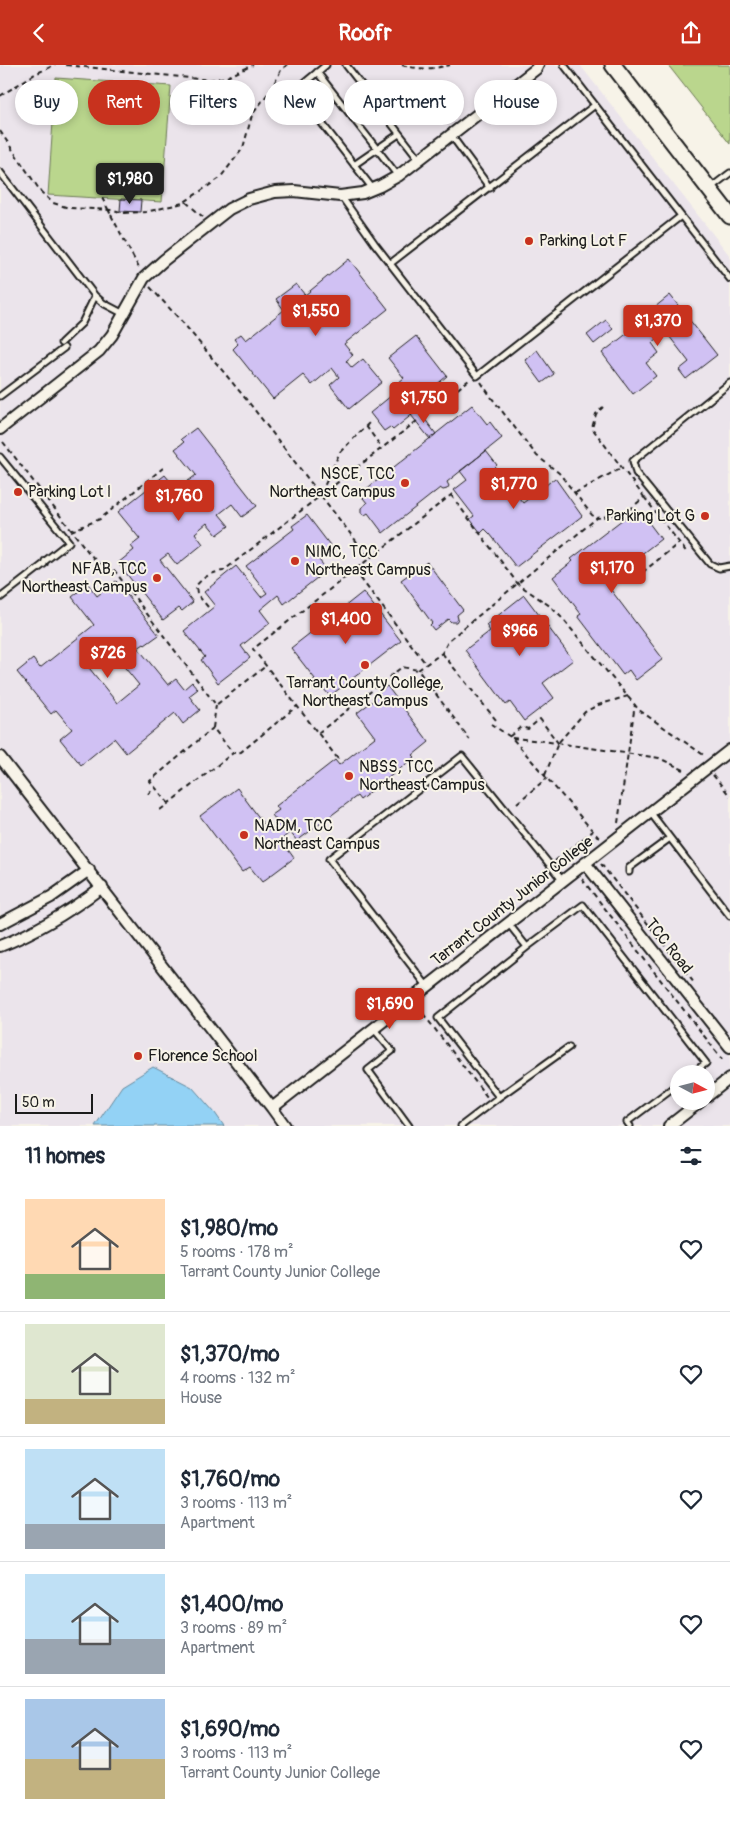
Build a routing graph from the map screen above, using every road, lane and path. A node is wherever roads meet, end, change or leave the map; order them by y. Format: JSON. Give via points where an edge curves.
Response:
{"nodes":[{"id":1,"x":55,"y":65,"type":"edge"},
{"id":2,"x":66,"y":65,"type":"edge"},
{"id":3,"x":253,"y":65,"type":"edge"},
{"id":4,"x":287,"y":65,"type":"edge"},
{"id":5,"x":326,"y":65,"type":"edge"},
{"id":6,"x":346,"y":65,"type":"edge"},
{"id":7,"x":402,"y":65,"type":"edge"},
{"id":8,"x":450,"y":65,"type":"edge"},
{"id":9,"x":564,"y":65,"type":"edge"},
{"id":10,"x":613,"y":65,"type":"edge"},
{"id":11,"x":540,"y":66,"type":"edge"},
{"id":12,"x":317,"y":72,"type":"junction"},
{"id":13,"x":0,"y":96,"type":"edge"},
{"id":14,"x":594,"y":105,"type":"junction"},
{"id":15,"x":0,"y":131,"type":"edge"},
{"id":16,"x":399,"y":134,"type":"junction"},
{"id":17,"x":451,"y":135,"type":"junction"},
{"id":18,"x":378,"y":150,"type":"junction"},
{"id":19,"x":419,"y":160,"type":"junction"},
{"id":20,"x":354,"y":165,"type":"junction"},
{"id":21,"x":0,"y":172,"type":"edge"},
{"id":22,"x":730,"y":173,"type":"edge"},
{"id":23,"x":398,"y":176,"type":"junction"},
{"id":24,"x":490,"y":188,"type":"junction"},
{"id":25,"x":373,"y":189,"type":"junction"},
{"id":26,"x":709,"y":189,"type":"junction"},
{"id":27,"x":340,"y":196,"type":"junction"},
{"id":28,"x":102,"y":198,"type":"dead end"},
{"id":29,"x":185,"y":201,"type":"junction"},
{"id":30,"x":681,"y":216,"type":"junction"},
{"id":31,"x":730,"y":216,"type":"edge"},
{"id":32,"x":210,"y":224,"type":"junction"},
{"id":33,"x":392,"y":263,"type":"junction"},
{"id":34,"x":140,"y":270,"type":"dead end"},
{"id":35,"x":730,"y":279,"type":"edge"},
{"id":36,"x":148,"y":286,"type":"dead end"},
{"id":37,"x":95,"y":296,"type":"junction"},
{"id":38,"x":124,"y":314,"type":"junction"},
{"id":39,"x":477,"y":376,"type":"junction"},
{"id":40,"x":469,"y":380,"type":"dead end"},
{"id":41,"x":730,"y":383,"type":"edge"},
{"id":42,"x":0,"y":396,"type":"edge"},
{"id":43,"x":603,"y":407,"type":"dead end"},
{"id":44,"x":422,"y":417,"type":"dead end"},
{"id":45,"x":371,"y":421,"type":"dead end"},
{"id":46,"x":417,"y":421,"type":"dead end"},
{"id":47,"x":366,"y":425,"type":"junction"},
{"id":48,"x":0,"y":429,"type":"edge"},
{"id":49,"x":3,"y":442,"type":"dead end"},
{"id":50,"x":382,"y":448,"type":"junction"},
{"id":51,"x":0,"y":457,"type":"edge"},
{"id":52,"x":163,"y":468,"type":"dead end"},
{"id":53,"x":621,"y":468,"type":"junction"},
{"id":54,"x":455,"y":492,"type":"dead end"},
{"id":55,"x":575,"y":493,"type":"junction"},
{"id":56,"x":320,"y":495,"type":"junction"},
{"id":57,"x":451,"y":495,"type":"junction"},
{"id":58,"x":644,"y":497,"type":"junction"},
{"id":59,"x":597,"y":517,"type":"junction"},
{"id":60,"x":71,"y":531,"type":"junction"},
{"id":61,"x":679,"y":543,"type":"junction"},
{"id":62,"x":688,"y":553,"type":"dead end"},
{"id":63,"x":370,"y":559,"type":"junction"},
{"id":64,"x":730,"y":566,"type":"edge"},
{"id":65,"x":628,"y":570,"type":"dead end"},
{"id":66,"x":354,"y":571,"type":"junction"},
{"id":67,"x":518,"y":584,"type":"junction"},
{"id":68,"x":0,"y":598,"type":"edge"},
{"id":69,"x":208,"y":607,"type":"dead end"},
{"id":70,"x":442,"y":653,"type":"junction"},
{"id":71,"x":426,"y":665,"type":"junction"},
{"id":72,"x":266,"y":666,"type":"junction"},
{"id":73,"x":418,"y":670,"type":"junction"},
{"id":74,"x":628,"y":697,"type":"junction"},
{"id":75,"x":216,"y":705,"type":"junction"},
{"id":76,"x":634,"y":705,"type":"junction"},
{"id":77,"x":298,"y":707,"type":"junction"},
{"id":78,"x":496,"y":720,"type":"dead end"},
{"id":79,"x":491,"y":723,"type":"dead end"},
{"id":80,"x":213,"y":728,"type":"junction"},
{"id":81,"x":318,"y":733,"type":"junction"},
{"id":82,"x":511,"y":737,"type":"junction"},
{"id":83,"x":470,"y":740,"type":"dead end"},
{"id":84,"x":558,"y":743,"type":"junction"},
{"id":85,"x":730,"y":750,"type":"edge"},
{"id":86,"x":233,"y":753,"type":"junction"},
{"id":87,"x":628,"y":754,"type":"junction"},
{"id":88,"x":0,"y":757,"type":"edge"},
{"id":89,"x":706,"y":757,"type":"dead end"},
{"id":90,"x":338,"y":759,"type":"dead end"},
{"id":91,"x":686,"y":771,"type":"dead end"},
{"id":92,"x":714,"y":775,"type":"dead end"},
{"id":93,"x":546,"y":777,"type":"junction"},
{"id":94,"x":155,"y":787,"type":"junction"},
{"id":95,"x":148,"y":794,"type":"dead end"},
{"id":96,"x":730,"y":796,"type":"edge"},
{"id":97,"x":517,"y":803,"type":"dead end"},
{"id":98,"x":169,"y":804,"type":"junction"},
{"id":99,"x":160,"y":811,"type":"dead end"},
{"id":100,"x":650,"y":812,"type":"junction"},
{"id":101,"x":618,"y":824,"type":"dead end"},
{"id":102,"x":593,"y":831,"type":"junction"},
{"id":103,"x":599,"y":838,"type":"dead end"},
{"id":104,"x":670,"y":838,"type":"junction"},
{"id":105,"x":582,"y":839,"type":"junction"},
{"id":106,"x":589,"y":848,"type":"dead end"},
{"id":107,"x":563,"y":855,"type":"junction"},
{"id":108,"x":569,"y":862,"type":"dead end"},
{"id":109,"x":585,"y":863,"type":"junction"},
{"id":110,"x":601,"y":863,"type":"dead end"},
{"id":111,"x":550,"y":865,"type":"junction"},
{"id":112,"x":88,"y":870,"type":"junction"},
{"id":113,"x":629,"y":873,"type":"dead end"},
{"id":114,"x":581,"y":878,"type":"dead end"},
{"id":115,"x":562,"y":881,"type":"junction"},
{"id":116,"x":102,"y":887,"type":"junction"},
{"id":117,"x":730,"y":916,"type":"edge"},
{"id":118,"x":508,"y":923,"type":"junction"},
{"id":119,"x":0,"y":924,"type":"edge"},
{"id":120,"x":0,"y":946,"type":"edge"},
{"id":121,"x":527,"y":947,"type":"junction"},
{"id":122,"x":695,"y":984,"type":"dead end"},
{"id":123,"x":427,"y":986,"type":"junction"},
{"id":124,"x":417,"y":1005,"type":"dead end"},
{"id":125,"x":373,"y":1027,"type":"junction"},
{"id":126,"x":569,"y":1047,"type":"dead end"},
{"id":127,"x":730,"y":1047,"type":"edge"},
{"id":128,"x":722,"y":1059,"type":"dead end"},
{"id":129,"x":703,"y":1065,"type":"edge"},
{"id":130,"x":730,"y":1078,"type":"edge"},
{"id":131,"x":670,"y":1090,"type":"edge"},
{"id":132,"x":715,"y":1090,"type":"edge"},
{"id":133,"x":499,"y":1097,"type":"junction"},
{"id":134,"x":491,"y":1103,"type":"junction"},
{"id":135,"x":272,"y":1108,"type":"junction"},
{"id":136,"x":689,"y":1110,"type":"edge"},
{"id":137,"x":285,"y":1126,"type":"edge"},
{"id":138,"x":409,"y":1126,"type":"edge"},
{"id":139,"x":461,"y":1126,"type":"edge"},
{"id":140,"x":630,"y":1126,"type":"edge"},
{"id":141,"x":669,"y":1126,"type":"edge"}],
"edges":[{"from":1,"to":13,"type":"path"},
{"from":2,"to":3,"type":"path","via":[[209,80],[228,77]]},
{"from":4,"to":29,"type":"path","via":[[252,115],[243,148],[220,178]]},
{"from":5,"to":12,"type":"lane"},
{"from":6,"to":16,"type":"lane"},
{"from":7,"to":8,"type":"path","via":[[415,69]]},
{"from":9,"to":14,"type":"lane"},
{"from":10,"to":26,"type":"main road"},
{"from":11,"to":17,"type":"street"},
{"from":12,"to":18,"type":"lane"},
{"from":12,"to":20,"type":"lane","via":[[296,90]]},
{"from":14,"to":24,"type":"lane"},
{"from":14,"to":30,"type":"lane"},
{"from":15,"to":29,"type":"path","via":[[41,192],[53,203],[69,208],[124,213],[146,212]]},
{"from":16,"to":18,"type":"lane"},
{"from":16,"to":19,"type":"lane"},
{"from":17,"to":19,"type":"street"},
{"from":17,"to":24,"type":"lane"},
{"from":18,"to":20,"type":"lane"},
{"from":18,"to":23,"type":"lane"},
{"from":19,"to":23,"type":"street"},
{"from":20,"to":25,"type":"lane"},
{"from":21,"to":37,"type":"lane"},
{"from":22,"to":26,"type":"lane"},
{"from":23,"to":25,"type":"street"},
{"from":24,"to":33,"type":"lane"},
{"from":25,"to":27,"type":"street"},
{"from":26,"to":31,"type":"main road"},
{"from":27,"to":32,"type":"street","via":[[294,191],[260,195],[238,204]]},
{"from":27,"to":33,"type":"lane"},
{"from":28,"to":34,"type":"path","bridge":true},
{"from":29,"to":32,"type":"path"},
{"from":30,"to":35,"type":"lane"},
{"from":30,"to":39,"type":"lane"},
{"from":32,"to":38,"type":"street","via":[[144,278]]},
{"from":33,"to":39,"type":"lane"},
{"from":36,"to":56,"type":"path","via":[[214,360]]},
{"from":37,"to":38,"type":"lane"},
{"from":37,"to":42,"type":"lane","via":[[82,323],[62,345]]},
{"from":38,"to":48,"type":"street","via":[[99,351]]},
{"from":39,"to":55,"type":"path","via":[[537,456],[559,473]]},
{"from":40,"to":44,"type":"path"},
{"from":41,"to":64,"type":"lane","via":[[633,461],[636,473],[710,564],[719,568]]},
{"from":43,"to":53,"type":"path","via":[[596,414],[592,428]]},
{"from":45,"to":47,"type":"path"},
{"from":46,"to":50,"type":"path"},
{"from":47,"to":50,"type":"path"},
{"from":47,"to":56,"type":"path","via":[[340,452]]},
{"from":49,"to":60,"type":"path"},
{"from":50,"to":56,"type":"path"},
{"from":51,"to":68,"type":"lane","via":[[69,543]]},
{"from":52,"to":60,"type":"path","via":[[100,519]]},
{"from":53,"to":55,"type":"path"},
{"from":53,"to":58,"type":"path"},
{"from":54,"to":57,"type":"path"},
{"from":55,"to":59,"type":"path"},
{"from":56,"to":63,"type":"path"},
{"from":56,"to":69,"type":"path","via":[[223,571],[213,572],[200,581],[196,586],[197,594]]},
{"from":57,"to":63,"type":"path"},
{"from":57,"to":67,"type":"path"},
{"from":58,"to":59,"type":"path","via":[[626,513]]},
{"from":58,"to":61,"type":"path"},
{"from":59,"to":67,"type":"path"},
{"from":60,"to":75,"type":"path","via":[[98,563],[114,570]]},
{"from":61,"to":62,"type":"path"},
{"from":61,"to":65,"type":"path","via":[[639,575],[634,576]]},
{"from":63,"to":66,"type":"path"},
{"from":66,"to":71,"type":"path"},
{"from":66,"to":72,"type":"path","via":[[253,649]]},
{"from":67,"to":70,"type":"path","via":[[449,640]]},
{"from":67,"to":74,"type":"path","via":[[550,606]]},
{"from":70,"to":71,"type":"path"},
{"from":70,"to":78,"type":"path"},
{"from":71,"to":73,"type":"path"},
{"from":72,"to":75,"type":"path"},
{"from":72,"to":77,"type":"path"},
{"from":73,"to":81,"type":"path","via":[[402,667]]},
{"from":73,"to":83,"type":"path"},
{"from":74,"to":76,"type":"path"},
{"from":74,"to":84,"type":"path","via":[[585,712]]},
{"from":75,"to":80,"type":"path"},
{"from":76,"to":87,"type":"path"},
{"from":76,"to":89,"type":"path"},
{"from":77,"to":81,"type":"path"},
{"from":77,"to":86,"type":"path","via":[[241,752]]},
{"from":79,"to":82,"type":"path"},
{"from":80,"to":86,"type":"path"},
{"from":80,"to":94,"type":"path","via":[[150,781]]},
{"from":81,"to":90,"type":"path"},
{"from":82,"to":84,"type":"path"},
{"from":82,"to":84,"type":"path","via":[[521,727],[528,729],[540,719]]},
{"from":82,"to":93,"type":"path"},
{"from":84,"to":87,"type":"path"},
{"from":84,"to":93,"type":"path"},
{"from":85,"to":100,"type":"street","name":"Tarrant County Junior College"},
{"from":86,"to":98,"type":"path"},
{"from":87,"to":91,"type":"path","via":[[659,758]]},
{"from":87,"to":101,"type":"path"},
{"from":88,"to":112,"type":"street"},
{"from":92,"to":96,"type":"path"},
{"from":93,"to":97,"type":"path"},
{"from":93,"to":102,"type":"path"},
{"from":94,"to":95,"type":"path"},
{"from":94,"to":98,"type":"path"},
{"from":98,"to":99,"type":"path"},
{"from":100,"to":104,"type":"lane"},
{"from":100,"to":109,"type":"street","name":"Tarrant County Junior College"},
{"from":102,"to":103,"type":"path"},
{"from":102,"to":105,"type":"path"},
{"from":104,"to":113,"type":"lane","via":[[629,868]]},
{"from":104,"to":117,"type":"lane"},
{"from":105,"to":106,"type":"path"},
{"from":105,"to":107,"type":"path"},
{"from":107,"to":108,"type":"path"},
{"from":107,"to":111,"type":"path"},
{"from":109,"to":115,"type":"street","name":"Tarrant County Junior College"},
{"from":109,"to":127,"type":"street","name":"TCC Road"},
{"from":110,"to":122,"type":"path"},
{"from":111,"to":115,"type":"lane"},
{"from":111,"to":123,"type":"lane","via":[[462,756],[329,859]]},
{"from":112,"to":116,"type":"street"},
{"from":112,"to":119,"type":"street","via":[[51,897]]},
{"from":114,"to":128,"type":"path"},
{"from":115,"to":118,"type":"street","name":"Tarrant County Junior College"},
{"from":116,"to":120,"type":"street","via":[[46,925]]},
{"from":116,"to":135,"type":"street"},
{"from":118,"to":121,"type":"lane"},
{"from":118,"to":123,"type":"street","name":"Tarrant County Junior College"},
{"from":121,"to":129,"type":"lane","via":[[583,905],[706,1063]]},
{"from":121,"to":133,"type":"lane","via":[[438,1018]]},
{"from":123,"to":125,"type":"street","name":"Tarrant County Junior College"},
{"from":124,"to":134,"type":"path"},
{"from":125,"to":135,"type":"street","name":"Tarrant County Junior College"},
{"from":125,"to":138,"type":"lane","via":[[392,1051],[368,1071]]},
{"from":126,"to":133,"type":"lane"},
{"from":130,"to":132,"type":"street"},
{"from":131,"to":140,"type":"lane","via":[[627,1122]]},
{"from":133,"to":134,"type":"lane"},
{"from":134,"to":139,"type":"lane"},
{"from":135,"to":137,"type":"street"},
{"from":136,"to":141,"type":"street"}]}
